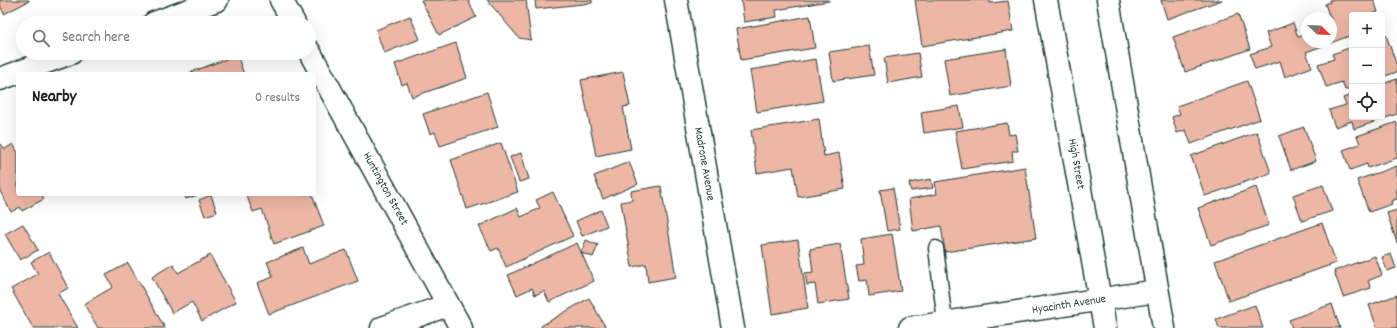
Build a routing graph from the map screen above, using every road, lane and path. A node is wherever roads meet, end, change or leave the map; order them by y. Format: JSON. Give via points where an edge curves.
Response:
{"nodes":[{"id":1,"x":217,"y":0,"type":"edge"},
{"id":2,"x":281,"y":0,"type":"edge"},
{"id":3,"x":676,"y":0,"type":"edge"},
{"id":4,"x":1046,"y":0,"type":"edge"},
{"id":5,"x":1108,"y":0,"type":"edge"},
{"id":6,"x":173,"y":16,"type":"edge"},
{"id":7,"x":290,"y":16,"type":"edge"},
{"id":8,"x":52,"y":60,"type":"edge"},
{"id":9,"x":314,"y":60,"type":"edge"},
{"id":10,"x":19,"y":72,"type":"edge"},
{"id":11,"x":16,"y":73,"type":"edge"},
{"id":12,"x":0,"y":79,"type":"edge"},
{"id":13,"x":936,"y":248,"type":"dead end"},
{"id":14,"x":1157,"y":291,"type":"junction"},
{"id":15,"x":1100,"y":300,"type":"junction"},
{"id":16,"x":448,"y":305,"type":"junction"},
{"id":17,"x":945,"y":323,"type":"junction"},
{"id":18,"x":382,"y":328,"type":"edge"},
{"id":19,"x":462,"y":328,"type":"edge"},
{"id":20,"x":733,"y":328,"type":"edge"},
{"id":21,"x":910,"y":328,"type":"edge"},
{"id":22,"x":1105,"y":328,"type":"edge"},
{"id":23,"x":1164,"y":328,"type":"edge"}],
"edges":[{"from":1,"to":6,"type":"street"},
{"from":2,"to":7,"type":"street"},
{"from":3,"to":20,"type":"street","name":"Madrone Avenue"},
{"from":4,"to":15,"type":"street","name":"High Street"},
{"from":5,"to":14,"type":"street"},
{"from":8,"to":10,"type":"street"},
{"from":9,"to":16,"type":"street","name":"Huntington Street"},
{"from":11,"to":12,"type":"street"},
{"from":13,"to":17,"type":"lane"},
{"from":14,"to":15,"type":"street","name":"Hyacinth Avenue"},
{"from":14,"to":23,"type":"street"},
{"from":15,"to":17,"type":"street","name":"Hyacinth Avenue"},
{"from":15,"to":22,"type":"street","name":"High Street"},
{"from":16,"to":18,"type":"street"},
{"from":16,"to":19,"type":"street","name":"Huntington Street"},
{"from":17,"to":21,"type":"street","name":"Hyacinth Avenue"}]}
